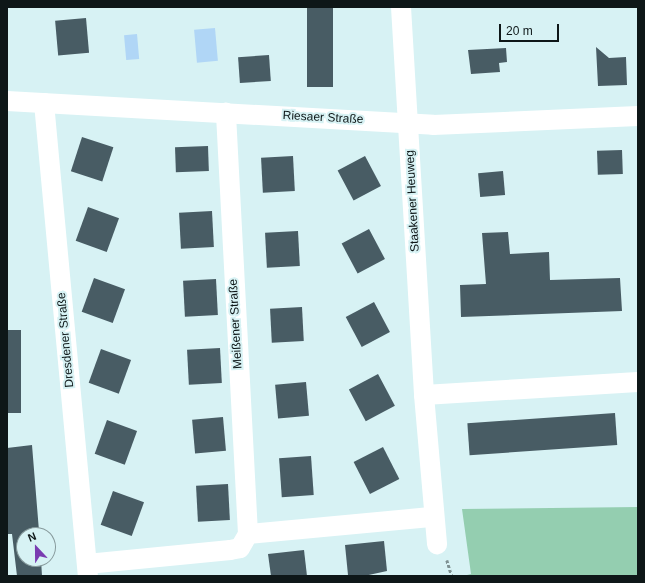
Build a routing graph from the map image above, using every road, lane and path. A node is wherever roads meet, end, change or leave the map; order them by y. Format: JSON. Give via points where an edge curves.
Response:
{"nodes":[{"id":1,"x":401,"y":7,"type":"edge"},
{"id":2,"x":7,"y":101,"type":"edge"},
{"id":3,"x":44,"y":103,"type":"junction"},
{"id":4,"x":226,"y":113,"type":"junction"},
{"id":5,"x":638,"y":116,"type":"edge"},
{"id":6,"x":408,"y":123,"type":"junction"},
{"id":7,"x":638,"y":382,"type":"edge"},
{"id":8,"x":424,"y":395,"type":"junction"},
{"id":9,"x":433,"y":517,"type":"junction"},
{"id":10,"x":248,"y":534,"type":"junction"},
{"id":11,"x":437,"y":544,"type":"dead end"},
{"id":12,"x":88,"y":570,"type":"edge"}],
"edges":[{"from":1,"to":6,"type":"street","name":"Staakener Heuweg"},
{"from":2,"to":3,"type":"street","name":"Riesaer Straße"},
{"from":3,"to":4,"type":"street","name":"Riesaer Straße"},
{"from":3,"to":12,"type":"street","name":"Dresdener Straße"},
{"from":4,"to":6,"type":"street","name":"Riesaer Straße"},
{"from":4,"to":10,"type":"street","name":"Meißener Straße"},
{"from":5,"to":6,"type":"street","name":"Riesaer Straße","via":[[433,126]]},
{"from":6,"to":8,"type":"street","name":"Staakener Heuweg"},
{"from":7,"to":8,"type":"street"},
{"from":8,"to":9,"type":"street","name":"Staakener Heuweg"},
{"from":9,"to":10,"type":"street"},
{"from":9,"to":11,"type":"street","name":"Staakener Heuweg"},
{"from":10,"to":12,"type":"street","via":[[240,548]]}]}
